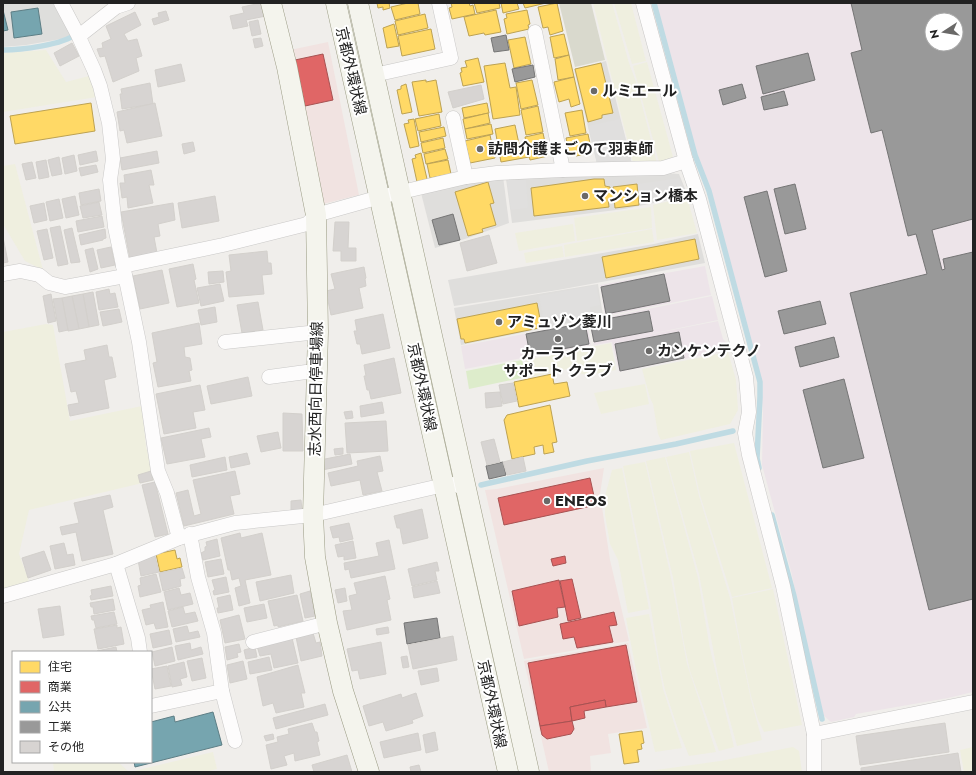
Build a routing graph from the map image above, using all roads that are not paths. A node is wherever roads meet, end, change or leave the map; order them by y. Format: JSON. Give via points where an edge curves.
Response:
{"nodes":[{"id":1,"x":61,"y":3,"type":"edge"},
{"id":2,"x":128,"y":3,"type":"edge"},
{"id":3,"x":271,"y":3,"type":"edge"},
{"id":4,"x":336,"y":3,"type":"edge"},
{"id":5,"x":358,"y":3,"type":"edge"},
{"id":6,"x":439,"y":3,"type":"edge"},
{"id":7,"x":643,"y":3,"type":"edge"},
{"id":8,"x":77,"y":32,"type":"junction"},
{"id":9,"x":535,"y":32,"type":"dead end"},
{"id":10,"x":374,"y":75,"type":"junction"},
{"id":11,"x":454,"y":118,"type":"dead end"},
{"id":12,"x":686,"y":161,"type":"junction"},
{"id":13,"x":563,"y":170,"type":"junction"},
{"id":14,"x":466,"y":177,"type":"junction"},
{"id":15,"x":401,"y":192,"type":"junction"},
{"id":16,"x":380,"y":197,"type":"junction"},
{"id":17,"x":316,"y":215,"type":"junction"},
{"id":18,"x":124,"y":271,"type":"junction"},
{"id":19,"x":3,"y":274,"type":"edge"},
{"id":20,"x":318,"y":332,"type":"junction"},
{"id":21,"x":225,"y":342,"type":"dead end"},
{"id":22,"x":316,"y":373,"type":"junction"},
{"id":23,"x":269,"y":377,"type":"dead end"},
{"id":24,"x":444,"y":485,"type":"junction"},
{"id":25,"x":467,"y":490,"type":"junction"},
{"id":26,"x":313,"y":515,"type":"junction"},
{"id":27,"x":184,"y":536,"type":"junction"},
{"id":28,"x":116,"y":564,"type":"junction"},
{"id":29,"x":3,"y":596,"type":"edge"},
{"id":30,"x":327,"y":623,"type":"junction"},
{"id":31,"x":253,"y":642,"type":"dead end"},
{"id":32,"x":140,"y":651,"type":"edge"},
{"id":33,"x":222,"y":692,"type":"junction"},
{"id":34,"x":973,"y":702,"type":"edge"},
{"id":35,"x":152,"y":706,"type":"edge"},
{"id":36,"x":814,"y":734,"type":"junction"},
{"id":37,"x":235,"y":741,"type":"dead end"},
{"id":38,"x":369,"y":772,"type":"edge"},
{"id":39,"x":508,"y":772,"type":"edge"},
{"id":40,"x":529,"y":772,"type":"edge"},
{"id":41,"x":814,"y":772,"type":"edge"}],
"edges":[{"from":1,"to":8,"type":"street"},
{"from":2,"to":8,"type":"street","via":[[116,6]]},
{"from":3,"to":17,"type":"street","name":"志水西向日停車場線","via":[[287,67]]},
{"from":4,"to":16,"type":"street","name":"京都外環状線"},
{"from":5,"to":10,"type":"street","name":"京都外環状線"},
{"from":6,"to":10,"type":"street","via":[[451,58]]},
{"from":7,"to":12,"type":"street"},
{"from":8,"to":18,"type":"street","via":[[100,86],[109,123],[112,159],[110,180],[115,227]]},
{"from":9,"to":13,"type":"street"},
{"from":10,"to":15,"type":"street","name":"京都外環状線"},
{"from":11,"to":14,"type":"street"},
{"from":12,"to":13,"type":"street","via":[[663,168]]},
{"from":12,"to":36,"type":"street","via":[[699,199],[746,377],[749,412],[746,433],[748,455],[783,586]]},
{"from":13,"to":14,"type":"street"},
{"from":14,"to":15,"type":"street"},
{"from":15,"to":16,"type":"street"},
{"from":15,"to":25,"type":"street","name":"京都外環状線"},
{"from":16,"to":17,"type":"street"},
{"from":16,"to":24,"type":"street","name":"京都外環状線"},
{"from":17,"to":18,"type":"street","via":[[308,224]]},
{"from":17,"to":20,"type":"street","name":"志水西向日停車場線"},
{"from":18,"to":19,"type":"street","via":[[65,287],[49,283],[38,275],[20,271]]},
{"from":18,"to":27,"type":"street","via":[[139,342],[158,471]]},
{"from":20,"to":21,"type":"street"},
{"from":20,"to":22,"type":"street","name":"志水西向日停車場線"},
{"from":22,"to":23,"type":"street"},
{"from":22,"to":26,"type":"street","name":"志水西向日停車場線"},
{"from":24,"to":25,"type":"street","via":[[454,484]]},
{"from":24,"to":26,"type":"street"},
{"from":24,"to":39,"type":"street","name":"京都外環状線"},
{"from":25,"to":40,"type":"street","name":"京都外環状線"},
{"from":26,"to":27,"type":"street","via":[[235,523]]},
{"from":26,"to":30,"type":"street","name":"志水西向日停車場線","via":[[315,557]]},
{"from":27,"to":28,"type":"street"},
{"from":27,"to":33,"type":"street","via":[[214,633]]},
{"from":28,"to":29,"type":"street"},
{"from":28,"to":32,"type":"street"},
{"from":30,"to":31,"type":"street"},
{"from":30,"to":38,"type":"street","name":"志水西向日停車場線","via":[[343,691]]},
{"from":33,"to":35,"type":"street"},
{"from":33,"to":37,"type":"street"},
{"from":34,"to":36,"type":"street"},
{"from":36,"to":41,"type":"street"}]}
